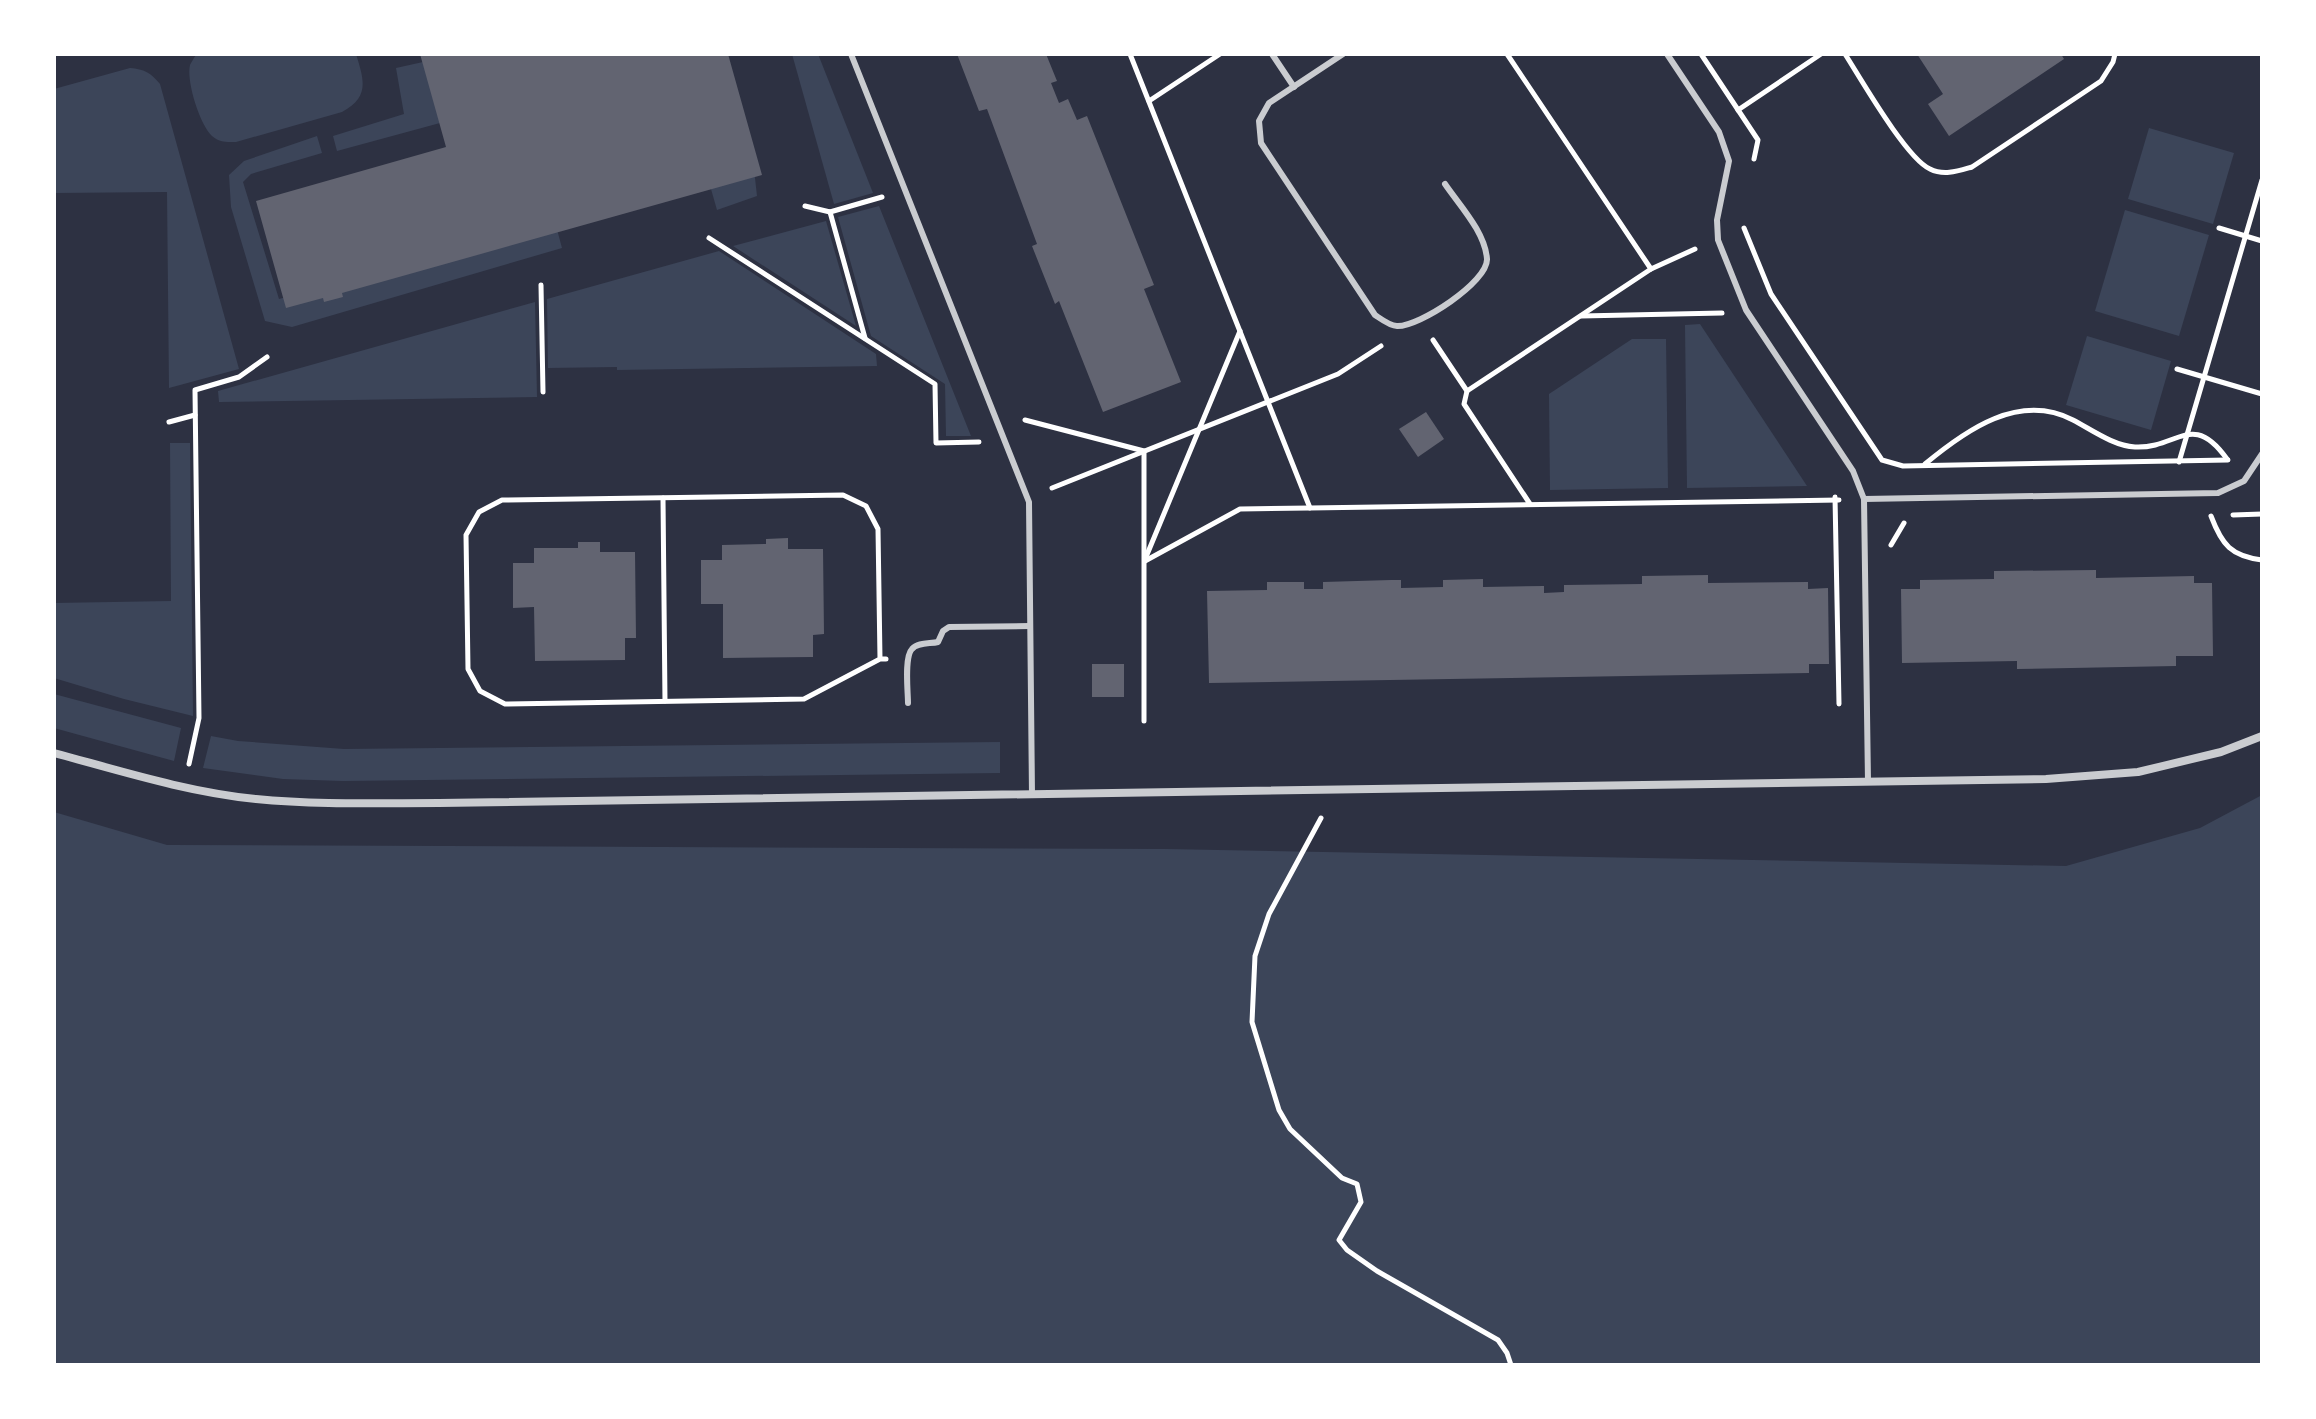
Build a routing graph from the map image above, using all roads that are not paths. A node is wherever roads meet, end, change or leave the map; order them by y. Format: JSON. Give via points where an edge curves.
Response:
{"nodes":[{"id":1,"x":851,"y":54,"type":"edge"},
{"id":2,"x":1272,"y":54,"type":"edge"},
{"id":3,"x":1343,"y":54,"type":"edge"},
{"id":4,"x":1667,"y":54,"type":"edge"},
{"id":5,"x":1294,"y":87,"type":"junction"},
{"id":6,"x":1445,"y":184,"type":"dead end"},
{"id":7,"x":2261,"y":456,"type":"edge"},
{"id":8,"x":1864,"y":499,"type":"junction"},
{"id":9,"x":1030,"y":626,"type":"junction"},
{"id":10,"x":908,"y":703,"type":"dead end"},
{"id":11,"x":2262,"y":736,"type":"edge"},
{"id":12,"x":54,"y":753,"type":"edge"},
{"id":13,"x":1868,"y":782,"type":"junction"},
{"id":14,"x":1032,"y":795,"type":"junction"}],
"edges":[{"from":1,"to":9,"type":"lane","via":[[1029,502]]},
{"from":2,"to":5,"type":"lane"},
{"from":3,"to":5,"type":"lane"},
{"from":4,"to":8,"type":"lane","via":[[1719,132],[1729,161],[1718,240],[1746,310],[1853,471]]},
{"from":5,"to":6,"type":"lane","via":[[1269,103],[1259,121],[1261,143],[1375,315],[1394,327],[1417,322],[1476,283],[1487,264],[1484,242]]},
{"from":7,"to":8,"type":"lane","via":[[2244,481],[2218,493]]},
{"from":8,"to":13,"type":"lane"},
{"from":9,"to":10,"type":"lane","via":[[949,627],[938,642],[912,649],[907,658]]},
{"from":9,"to":14,"type":"lane"},
{"from":11,"to":13,"type":"street","via":[[2138,772]]},
{"from":12,"to":14,"type":"street","via":[[184,788],[324,803]]},
{"from":13,"to":14,"type":"street"}]}
